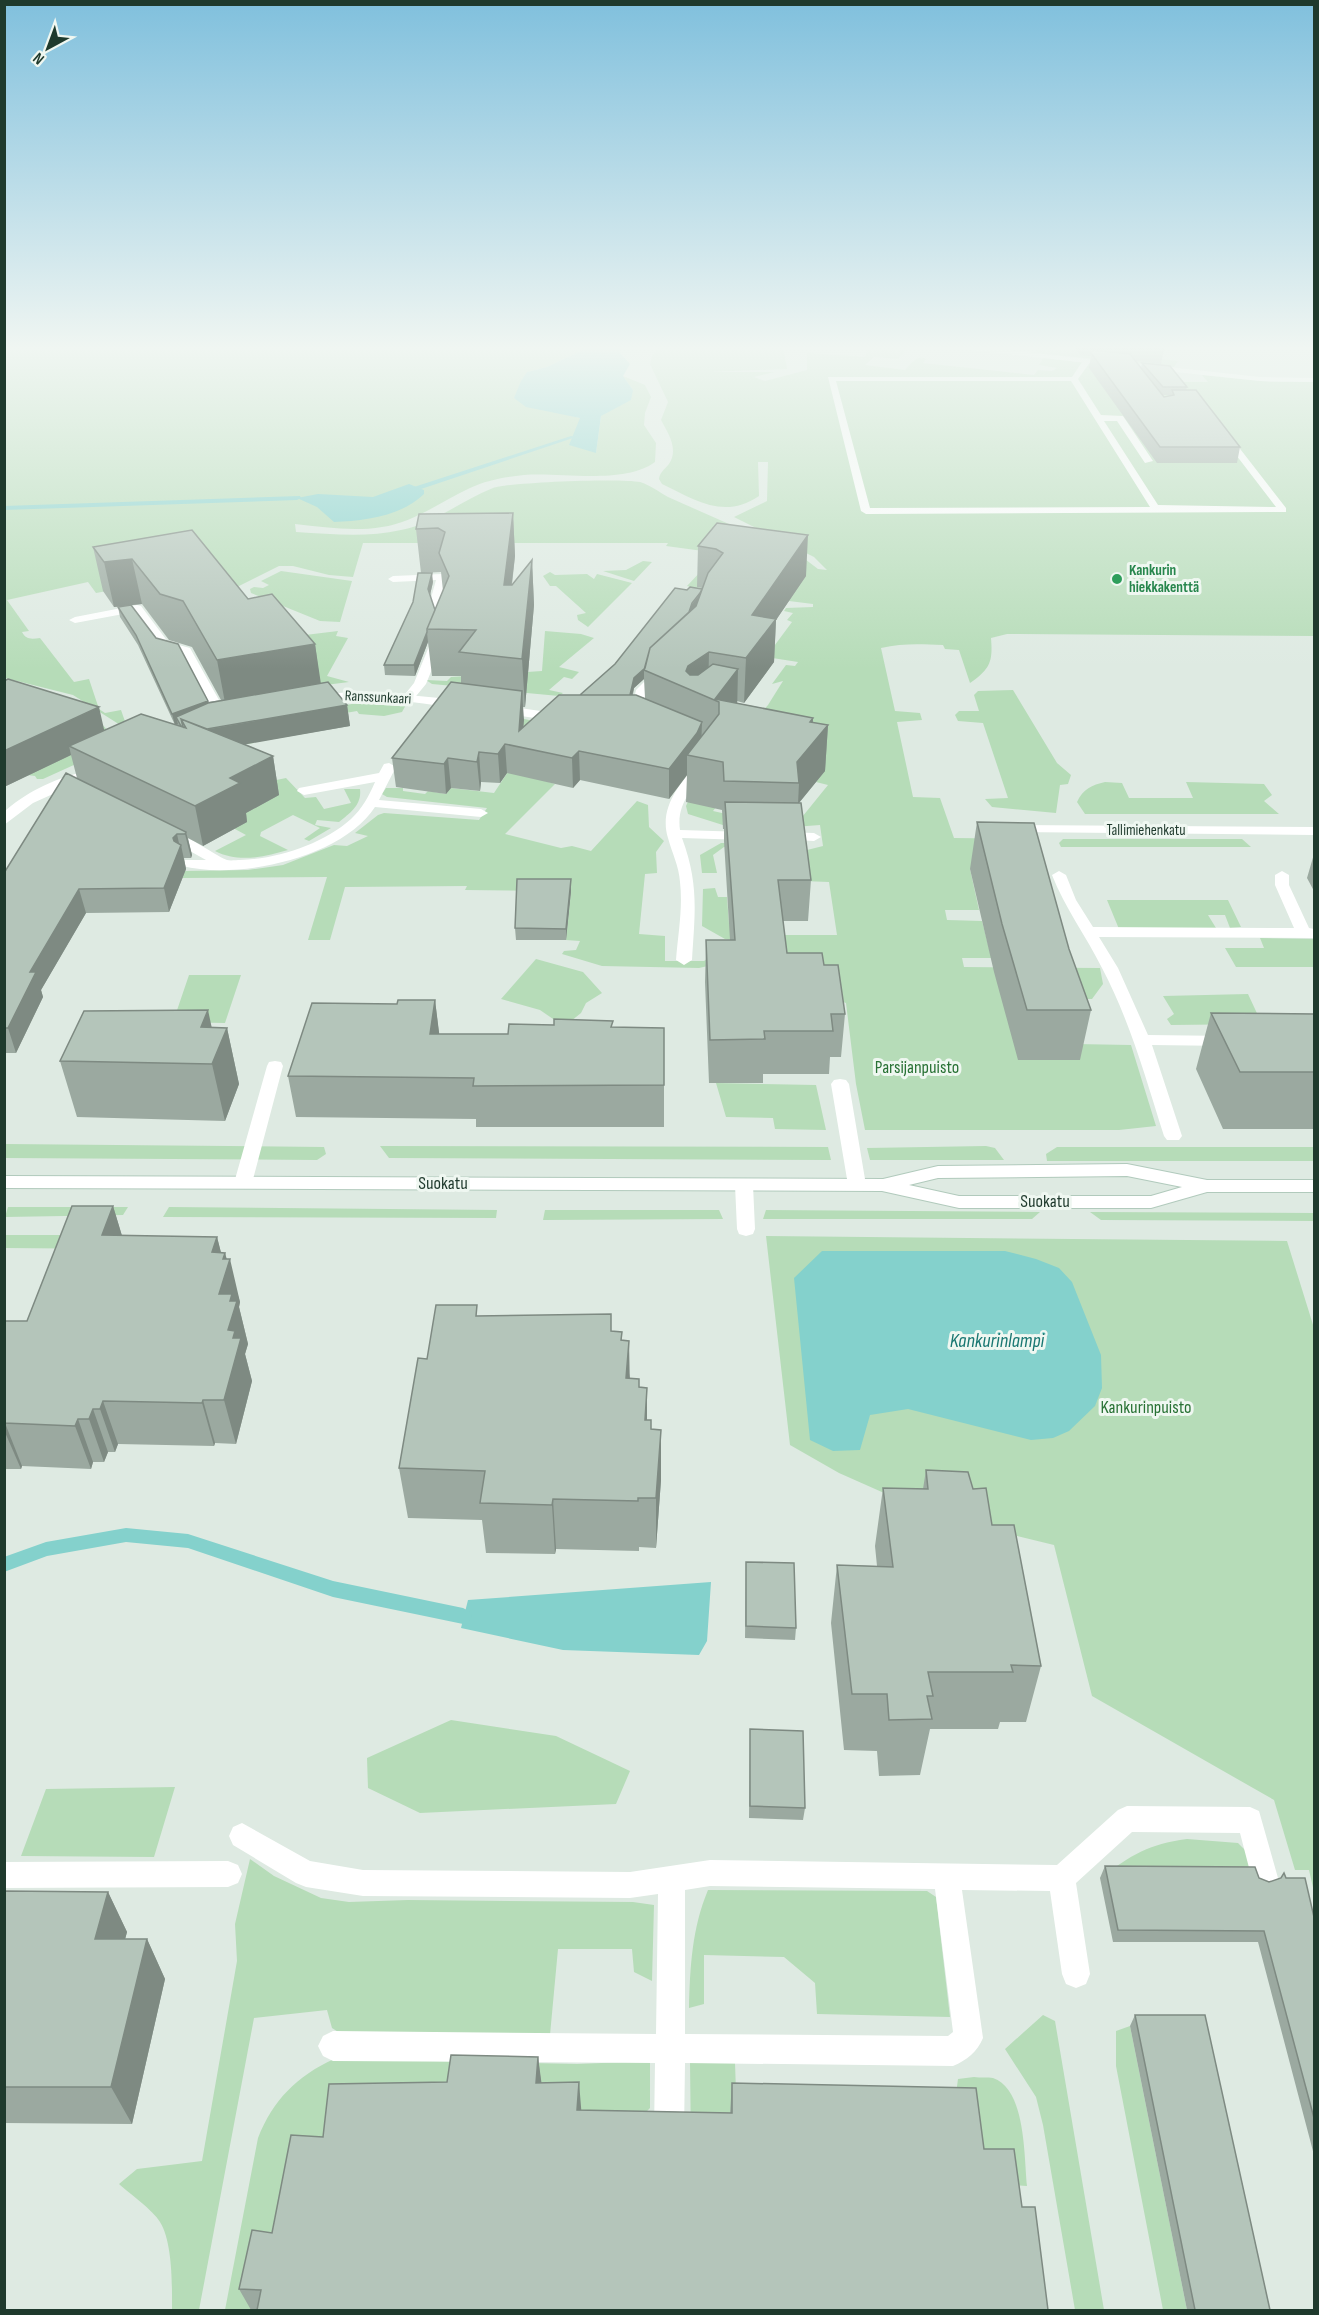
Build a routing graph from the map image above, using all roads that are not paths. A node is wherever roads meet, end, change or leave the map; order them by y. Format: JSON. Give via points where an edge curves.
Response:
{"nodes":[{"id":1,"x":851,"y":453,"type":"edge"},
{"id":2,"x":1120,"y":453,"type":"edge"},
{"id":3,"x":1143,"y":453,"type":"edge"},
{"id":4,"x":1238,"y":453,"type":"edge"},
{"id":5,"x":1148,"y":461,"type":"dead end"},
{"id":6,"x":1155,"y":508,"type":"junction"},
{"id":7,"x":393,"y":579,"type":"dead end"},
{"id":8,"x":75,"y":620,"type":"dead end"},
{"id":9,"x":673,"y":661,"type":"edge"},
{"id":10,"x":408,"y":698,"type":"junction"},
{"id":11,"x":297,"y":702,"type":"edge"},
{"id":12,"x":218,"y":716,"type":"edge"},
{"id":13,"x":572,"y":718,"type":"edge"},
{"id":14,"x":635,"y":719,"type":"edge"},
{"id":15,"x":710,"y":759,"type":"edge"},
{"id":16,"x":92,"y":771,"type":"edge"},
{"id":17,"x":63,"y":785,"type":"junction"},
{"id":18,"x":304,"y":791,"type":"dead end"},
{"id":19,"x":83,"y":794,"type":"edge"},
{"id":20,"x":370,"y":803,"type":"junction"},
{"id":21,"x":481,"y":813,"type":"dead end"},
{"id":22,"x":4,"y":821,"type":"edge"},
{"id":23,"x":154,"y":829,"type":"edge"},
{"id":24,"x":998,"y":829,"type":"edge"},
{"id":25,"x":1314,"y":831,"type":"edge"},
{"id":26,"x":674,"y":834,"type":"junction"},
{"id":27,"x":814,"y":837,"type":"dead end"},
{"id":28,"x":187,"y":863,"type":"dead end"},
{"id":29,"x":226,"y":864,"type":"junction"},
{"id":30,"x":1059,"y":875,"type":"dead end"},
{"id":31,"x":1282,"y":875,"type":"dead end"},
{"id":32,"x":1088,"y":932,"type":"junction"},
{"id":33,"x":1309,"y":933,"type":"edge"},
{"id":34,"x":684,"y":960,"type":"dead end"},
{"id":35,"x":1142,"y":1040,"type":"junction"},
{"id":36,"x":1246,"y":1041,"type":"edge"},
{"id":37,"x":275,"y":1066,"type":"dead end"},
{"id":38,"x":840,"y":1084,"type":"dead end"},
{"id":39,"x":1173,"y":1137,"type":"dead end"},
{"id":40,"x":4,"y":1182,"type":"edge"},
{"id":41,"x":243,"y":1184,"type":"junction"},
{"id":42,"x":744,"y":1185,"type":"junction"},
{"id":43,"x":857,"y":1185,"type":"junction"},
{"id":44,"x":882,"y":1185,"type":"junction"},
{"id":45,"x":1208,"y":1186,"type":"junction"},
{"id":46,"x":1314,"y":1186,"type":"edge"},
{"id":47,"x":746,"y":1229,"type":"dead end"},
{"id":48,"x":242,"y":1836,"type":"dead end"},
{"id":49,"x":228,"y":1874,"type":"dead end"},
{"id":50,"x":4,"y":1875,"type":"edge"},
{"id":51,"x":947,"y":1876,"type":"junction"},
{"id":52,"x":1062,"y":1878,"type":"junction"},
{"id":53,"x":1264,"y":1878,"type":"edge"},
{"id":54,"x":672,"y":1879,"type":"junction"},
{"id":55,"x":1076,"y":1974,"type":"dead end"},
{"id":56,"x":333,"y":2046,"type":"dead end"},
{"id":57,"x":670,"y":2049,"type":"junction"},
{"id":58,"x":669,"y":2132,"type":"edge"}],
"edges":[{"from":1,"to":6,"type":"street","via":[[866,511]]},
{"from":2,"to":6,"type":"street"},
{"from":3,"to":5,"type":"street"},
{"from":4,"to":6,"type":"street","via":[[1283,510]]},
{"from":7,"to":10,"type":"street","via":[[442,577],[436,598],[445,622],[420,684]]},
{"from":8,"to":12,"type":"street","via":[[137,608],[164,645],[186,650],[218,709]]},
{"from":9,"to":14,"type":"street","via":[[642,690]]},
{"from":10,"to":11,"type":"street","name":"Ranssunkaari","via":[[342,694]]},
{"from":10,"to":13,"type":"street","name":"Ranssunkaari"},
{"from":15,"to":26,"type":"street","via":[[688,781],[671,812]]},
{"from":16,"to":17,"type":"street"},
{"from":17,"to":19,"type":"street"},
{"from":17,"to":22,"type":"street","via":[[22,805]]},
{"from":18,"to":20,"type":"street","via":[[387,772]]},
{"from":20,"to":21,"type":"street"},
{"from":20,"to":29,"type":"street","via":[[356,823],[322,842],[287,856]]},
{"from":23,"to":29,"type":"street"},
{"from":24,"to":25,"type":"street","name":"Tallimiehenkatu"},
{"from":26,"to":27,"type":"street"},
{"from":26,"to":34,"type":"street","via":[[686,871]]},
{"from":28,"to":29,"type":"street"},
{"from":30,"to":32,"type":"street"},
{"from":31,"to":33,"type":"street","via":[[1282,885]]},
{"from":32,"to":33,"type":"street"},
{"from":32,"to":35,"type":"street","via":[[1110,968]]},
{"from":35,"to":36,"type":"street"},
{"from":35,"to":39,"type":"street"},
{"from":37,"to":41,"type":"street"},
{"from":38,"to":43,"type":"street"},
{"from":40,"to":41,"type":"street","name":"Suokatu"},
{"from":41,"to":42,"type":"street","name":"Suokatu"},
{"from":42,"to":43,"type":"street","name":"Suokatu"},
{"from":42,"to":47,"type":"street"},
{"from":43,"to":44,"type":"street","name":"Suokatu"},
{"from":44,"to":45,"type":"street","name":"Suokatu","via":[[938,1172],[1127,1170]]},
{"from":44,"to":45,"type":"street","name":"Suokatu","via":[[959,1202],[1151,1202]]},
{"from":45,"to":46,"type":"street","name":"Suokatu"},
{"from":48,"to":54,"type":"street","via":[[306,1874],[363,1883],[630,1885]]},
{"from":49,"to":50,"type":"street"},
{"from":51,"to":52,"type":"street"},
{"from":51,"to":54,"type":"street","via":[[710,1873]]},
{"from":51,"to":57,"type":"street","via":[[968,2038],[953,2052]]},
{"from":52,"to":53,"type":"street","via":[[1127,1819],[1250,1820]]},
{"from":52,"to":55,"type":"street"},
{"from":54,"to":57,"type":"street"},
{"from":56,"to":57,"type":"street"},
{"from":57,"to":58,"type":"street"}]}
